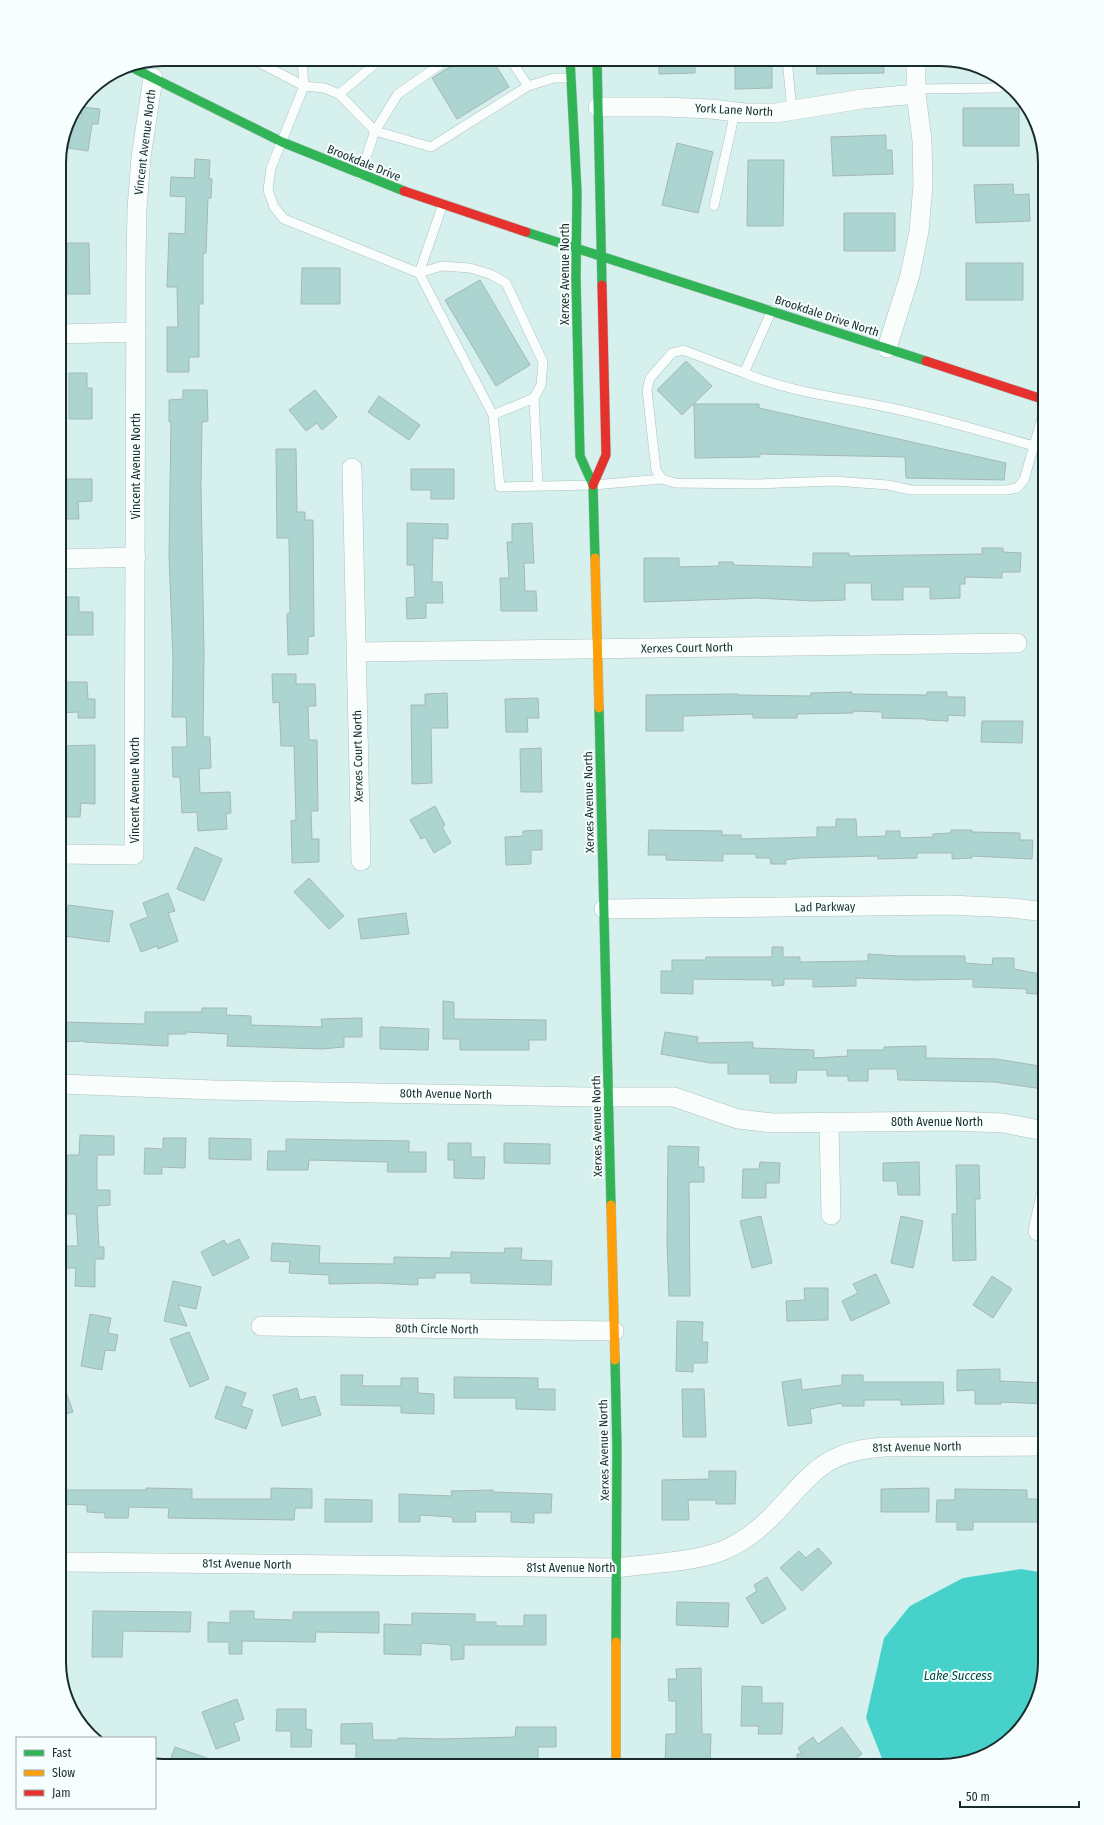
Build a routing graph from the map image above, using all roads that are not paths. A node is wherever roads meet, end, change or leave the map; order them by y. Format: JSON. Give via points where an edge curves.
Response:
{"nodes":[{"id":1,"x":266,"y":66,"type":"edge"},
{"id":2,"x":303,"y":66,"type":"edge"},
{"id":3,"x":373,"y":66,"type":"edge"},
{"id":4,"x":438,"y":66,"type":"edge"},
{"id":5,"x":515,"y":66,"type":"edge"},
{"id":6,"x":570,"y":66,"type":"edge"},
{"id":7,"x":597,"y":66,"type":"edge"},
{"id":8,"x":788,"y":66,"type":"edge"},
{"id":9,"x":916,"y":66,"type":"edge"},
{"id":10,"x":136,"y":70,"type":"edge"},
{"id":11,"x":153,"y":78,"type":"junction"},
{"id":12,"x":571,"y":78,"type":"junction"},
{"id":13,"x":304,"y":86,"type":"junction"},
{"id":14,"x":528,"y":86,"type":"junction"},
{"id":15,"x":998,"y":88,"type":"dead end"},
{"id":16,"x":916,"y":91,"type":"junction"},
{"id":17,"x":339,"y":94,"type":"junction"},
{"id":18,"x":598,"y":107,"type":"junction"},
{"id":19,"x":792,"y":111,"type":"junction"},
{"id":20,"x":735,"y":112,"type":"junction"},
{"id":21,"x":375,"y":130,"type":"junction"},
{"id":22,"x":282,"y":142,"type":"junction"},
{"id":23,"x":360,"y":174,"type":"junction"},
{"id":24,"x":443,"y":204,"type":"junction"},
{"id":25,"x":714,"y":206,"type":"dead end"},
{"id":26,"x":576,"y":248,"type":"junction"},
{"id":27,"x":600,"y":256,"type":"junction"},
{"id":28,"x":419,"y":273,"type":"junction"},
{"id":29,"x":772,"y":310,"type":"junction"},
{"id":30,"x":136,"y":332,"type":"junction"},
{"id":31,"x":66,"y":334,"type":"edge"},
{"id":32,"x":887,"y":348,"type":"junction"},
{"id":33,"x":744,"y":373,"type":"junction"},
{"id":34,"x":534,"y":398,"type":"junction"},
{"id":35,"x":1038,"y":398,"type":"edge"},
{"id":36,"x":494,"y":415,"type":"junction"},
{"id":37,"x":1038,"y":432,"type":"edge"},
{"id":38,"x":1034,"y":446,"type":"junction"},
{"id":39,"x":352,"y":468,"type":"dead end"},
{"id":40,"x":662,"y":479,"type":"junction"},
{"id":41,"x":594,"y":485,"type":"junction"},
{"id":42,"x":538,"y":486,"type":"junction"},
{"id":43,"x":136,"y":557,"type":"junction"},
{"id":44,"x":66,"y":559,"type":"edge"},
{"id":45,"x":1017,"y":643,"type":"dead end"},
{"id":46,"x":598,"y":649,"type":"junction"},
{"id":47,"x":356,"y":652,"type":"junction"},
{"id":48,"x":66,"y":854,"type":"edge"},
{"id":49,"x":361,"y":861,"type":"dead end"},
{"id":50,"x":604,"y":909,"type":"junction"},
{"id":51,"x":1038,"y":911,"type":"edge"},
{"id":52,"x":66,"y":1084,"type":"edge"},
{"id":53,"x":608,"y":1097,"type":"junction"},
{"id":54,"x":829,"y":1123,"type":"junction"},
{"id":55,"x":1038,"y":1130,"type":"edge"},
{"id":56,"x":830,"y":1215,"type":"dead end"},
{"id":57,"x":261,"y":1326,"type":"dead end"},
{"id":58,"x":614,"y":1331,"type":"junction"},
{"id":59,"x":1038,"y":1446,"type":"edge"},
{"id":60,"x":66,"y":1562,"type":"edge"},
{"id":61,"x":617,"y":1568,"type":"junction"},
{"id":62,"x":616,"y":1759,"type":"edge"}],
"edges":[{"from":1,"to":13,"type":"lane"},
{"from":2,"to":13,"type":"lane"},
{"from":3,"to":17,"type":"lane"},
{"from":4,"to":21,"type":"lane","via":[[398,94]]},
{"from":5,"to":14,"type":"lane"},
{"from":6,"to":12,"type":"street","name":"Xerxes Avenue North"},
{"from":7,"to":18,"type":"street","name":"Xerxes Avenue North"},
{"from":8,"to":19,"type":"lane"},
{"from":9,"to":16,"type":"street"},
{"from":10,"to":11,"type":"street","name":"Brookdale Drive"},
{"from":11,"to":22,"type":"street","name":"Brookdale Drive"},
{"from":11,"to":30,"type":"street","name":"Vincent Avenue North","via":[[141,157],[137,208]]},
{"from":12,"to":14,"type":"lane","via":[[554,78]]},
{"from":12,"to":26,"type":"street","name":"Xerxes Avenue North","via":[[577,192]]},
{"from":13,"to":17,"type":"lane","via":[[324,88]]},
{"from":13,"to":22,"type":"lane"},
{"from":14,"to":21,"type":"lane","via":[[431,147]]},
{"from":15,"to":16,"type":"lane"},
{"from":16,"to":19,"type":"street","name":"York Lane North"},
{"from":16,"to":32,"type":"street","via":[[922,140],[923,185],[919,231],[910,275]]},
{"from":17,"to":21,"type":"lane"},
{"from":18,"to":20,"type":"street","name":"York Lane North","via":[[664,107]]},
{"from":18,"to":27,"type":"street","name":"Xerxes Avenue North"},
{"from":19,"to":20,"type":"street","name":"York Lane North"},
{"from":20,"to":25,"type":"lane"},
{"from":21,"to":23,"type":"lane"},
{"from":22,"to":23,"type":"street","name":"Brookdale Drive"},
{"from":22,"to":28,"type":"lane","via":[[271,168],[268,190],[274,207],[284,219]]},
{"from":23,"to":24,"type":"street","name":"Brookdale Drive"},
{"from":24,"to":26,"type":"street","name":"Brookdale Drive"},
{"from":24,"to":28,"type":"lane"},
{"from":26,"to":27,"type":"street","name":"Brookdale Drive"},
{"from":26,"to":41,"type":"street","name":"Xerxes Avenue North","via":[[580,456]]},
{"from":27,"to":29,"type":"street","name":"Brookdale Drive North"},
{"from":27,"to":41,"type":"street","name":"Xerxes Avenue North","via":[[606,455]]},
{"from":28,"to":34,"type":"lane","via":[[442,266],[470,268],[490,274],[506,283],[543,362],[541,385]]},
{"from":28,"to":36,"type":"lane"},
{"from":29,"to":32,"type":"street","name":"Brookdale Drive North"},
{"from":29,"to":33,"type":"lane"},
{"from":30,"to":31,"type":"street"},
{"from":30,"to":43,"type":"street","name":"Vincent Avenue North"},
{"from":32,"to":35,"type":"street","name":"Brookdale Drive North"},
{"from":33,"to":38,"type":"lane","via":[[799,391],[894,408]]},
{"from":33,"to":40,"type":"lane","via":[[682,350],[672,353],[650,378],[647,390],[656,470]]},
{"from":34,"to":36,"type":"lane"},
{"from":34,"to":42,"type":"lane"},
{"from":36,"to":42,"type":"lane","via":[[500,486]]},
{"from":37,"to":38,"type":"lane"},
{"from":38,"to":40,"type":"lane","via":[[1024,480],[1017,488],[1006,490],[911,490],[888,485],[834,481],[675,483]]},
{"from":39,"to":47,"type":"street","name":"Xerxes Court North"},
{"from":40,"to":41,"type":"lane"},
{"from":41,"to":42,"type":"lane"},
{"from":41,"to":46,"type":"street","name":"Xerxes Avenue North"},
{"from":43,"to":44,"type":"street"},
{"from":43,"to":48,"type":"street","name":"Vincent Avenue North","via":[[134,855]]},
{"from":45,"to":46,"type":"street","name":"Xerxes Court North"},
{"from":46,"to":47,"type":"street","name":"Xerxes Court North"},
{"from":46,"to":50,"type":"street","name":"Xerxes Avenue North"},
{"from":47,"to":49,"type":"street","name":"Xerxes Court North"},
{"from":50,"to":51,"type":"street","name":"Lad Parkway","via":[[950,905]]},
{"from":50,"to":53,"type":"street","name":"Xerxes Avenue North"},
{"from":52,"to":53,"type":"street","name":"80th Avenue North","via":[[222,1090]]},
{"from":53,"to":54,"type":"street","name":"80th Avenue North","via":[[674,1097],[738,1119],[773,1123]]},
{"from":53,"to":58,"type":"street","name":"Xerxes Avenue North"},
{"from":54,"to":55,"type":"street","name":"80th Avenue North","via":[[1003,1123]]},
{"from":54,"to":56,"type":"street"},
{"from":57,"to":58,"type":"street","name":"80th Circle North"},
{"from":58,"to":61,"type":"street","name":"Xerxes Avenue North"},
{"from":59,"to":61,"type":"street","name":"81st Avenue North","via":[[862,1449],[839,1456],[819,1468],[773,1515],[749,1535],[722,1550],[694,1558]]},
{"from":60,"to":61,"type":"street","name":"81st Avenue North"},
{"from":61,"to":62,"type":"street","name":"Xerxes Avenue North"}]}
